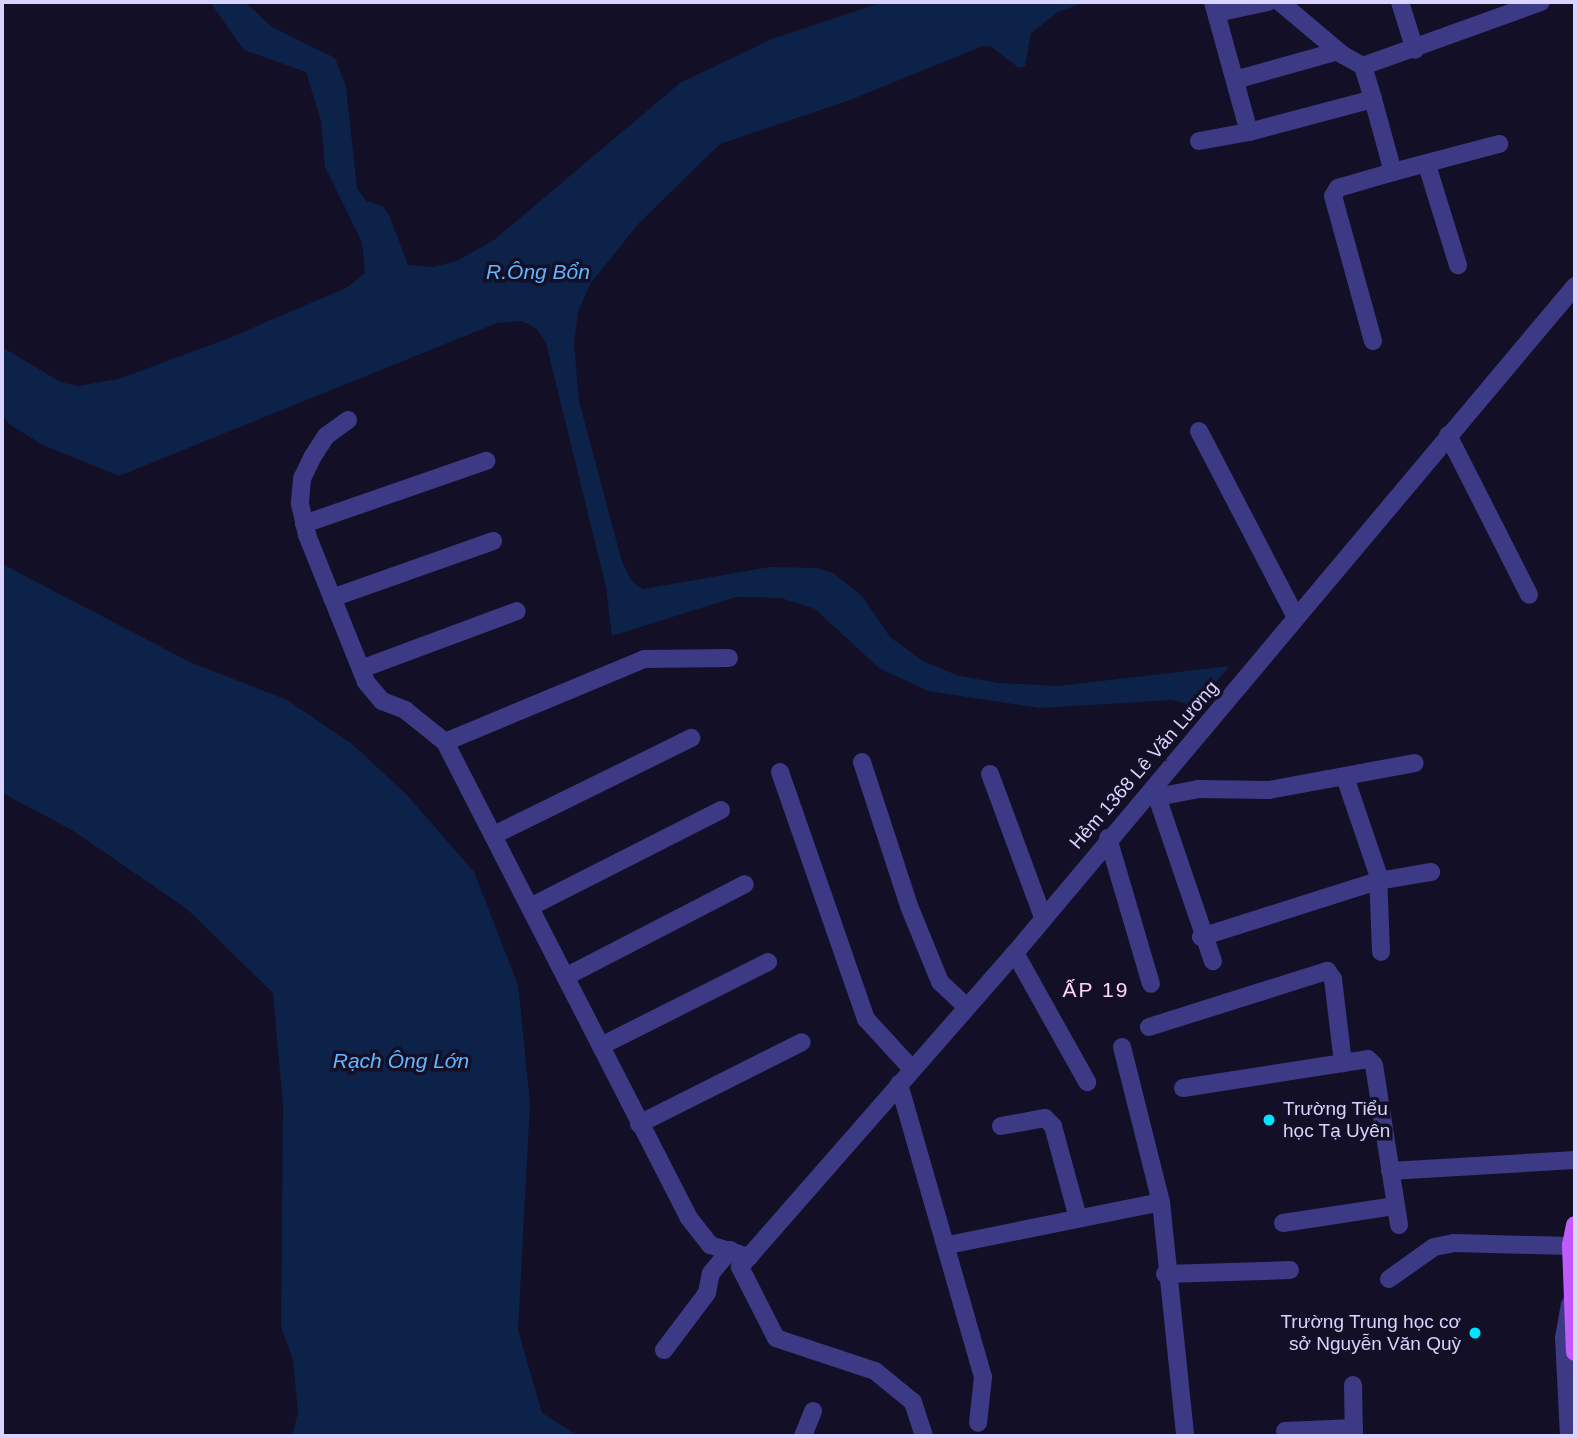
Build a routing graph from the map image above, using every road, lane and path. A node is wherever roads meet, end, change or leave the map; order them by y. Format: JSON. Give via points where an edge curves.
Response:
{"nodes":[{"id":1,"x":1268,"y":2,"type":"edge"},
{"id":2,"x":1280,"y":2,"type":"edge"},
{"id":3,"x":1400,"y":2,"type":"edge"},
{"id":4,"x":1533,"y":3,"type":"edge"},
{"id":5,"x":1215,"y":7,"type":"edge"},
{"id":6,"x":1338,"y":51,"type":"junction"},
{"id":7,"x":1409,"y":52,"type":"junction"},
{"id":8,"x":1363,"y":66,"type":"junction"},
{"id":9,"x":1235,"y":80,"type":"junction"},
{"id":10,"x":1373,"y":99,"type":"junction"},
{"id":11,"x":1249,"y":132,"type":"junction"},
{"id":12,"x":1199,"y":141,"type":"dead end"},
{"id":13,"x":1499,"y":144,"type":"dead end"},
{"id":14,"x":1427,"y":165,"type":"junction"},
{"id":15,"x":1394,"y":172,"type":"junction"},
{"id":16,"x":1458,"y":265,"type":"dead end"},
{"id":17,"x":1575,"y":286,"type":"edge"},
{"id":18,"x":1373,"y":341,"type":"dead end"},
{"id":19,"x":348,"y":420,"type":"dead end"},
{"id":20,"x":1199,"y":431,"type":"dead end"},
{"id":21,"x":1448,"y":435,"type":"junction"},
{"id":22,"x":486,"y":461,"type":"dead end"},
{"id":23,"x":304,"y":524,"type":"junction"},
{"id":24,"x":493,"y":541,"type":"dead end"},
{"id":25,"x":1529,"y":594,"type":"dead end"},
{"id":26,"x":332,"y":598,"type":"junction"},
{"id":27,"x":517,"y":611,"type":"dead end"},
{"id":28,"x":1296,"y":617,"type":"junction"},
{"id":29,"x":729,"y":658,"type":"dead end"},
{"id":30,"x":361,"y":669,"type":"junction"},
{"id":31,"x":691,"y":738,"type":"dead end"},
{"id":32,"x":445,"y":743,"type":"junction"},
{"id":33,"x":862,"y":762,"type":"dead end"},
{"id":34,"x":1415,"y":763,"type":"dead end"},
{"id":35,"x":780,"y":772,"type":"dead end"},
{"id":36,"x":990,"y":774,"type":"dead end"},
{"id":37,"x":1345,"y":777,"type":"junction"},
{"id":38,"x":1155,"y":791,"type":"junction"},
{"id":39,"x":721,"y":810,"type":"dead end"},
{"id":40,"x":494,"y":835,"type":"junction"},
{"id":41,"x":1108,"y":838,"type":"junction"},
{"id":42,"x":1432,"y":872,"type":"dead end"},
{"id":43,"x":1378,"y":881,"type":"junction"},
{"id":44,"x":746,"y":884,"type":"dead end"},
{"id":45,"x":532,"y":906,"type":"junction"},
{"id":46,"x":1043,"y":918,"type":"junction"},
{"id":47,"x":1201,"y":937,"type":"junction"},
{"id":48,"x":1381,"y":952,"type":"dead end"},
{"id":49,"x":1015,"y":953,"type":"junction"},
{"id":50,"x":1213,"y":961,"type":"dead end"},
{"id":51,"x":768,"y":962,"type":"dead end"},
{"id":52,"x":567,"y":976,"type":"junction"},
{"id":53,"x":1152,"y":984,"type":"dead end"},
{"id":54,"x":967,"y":1007,"type":"junction"},
{"id":55,"x":1149,"y":1027,"type":"dead end"},
{"id":56,"x":802,"y":1042,"type":"dead end"},
{"id":57,"x":601,"y":1046,"type":"junction"},
{"id":58,"x":1122,"y":1047,"type":"dead end"},
{"id":59,"x":1343,"y":1063,"type":"junction"},
{"id":60,"x":912,"y":1069,"type":"junction"},
{"id":61,"x":1087,"y":1082,"type":"dead end"},
{"id":62,"x":899,"y":1084,"type":"junction"},
{"id":63,"x":1183,"y":1088,"type":"dead end"},
{"id":64,"x":639,"y":1124,"type":"junction"},
{"id":65,"x":1001,"y":1126,"type":"dead end"},
{"id":66,"x":1575,"y":1160,"type":"edge"},
{"id":67,"x":1390,"y":1171,"type":"junction"},
{"id":68,"x":1161,"y":1202,"type":"junction"},
{"id":69,"x":1394,"y":1206,"type":"junction"},
{"id":70,"x":1078,"y":1218,"type":"junction"},
{"id":71,"x":1283,"y":1223,"type":"dead end"},
{"id":72,"x":1399,"y":1225,"type":"dead end"},
{"id":73,"x":1575,"y":1226,"type":"edge"},
{"id":74,"x":948,"y":1245,"type":"junction"},
{"id":75,"x":1571,"y":1246,"type":"junction"},
{"id":76,"x":730,"y":1250,"type":"junction"},
{"id":77,"x":745,"y":1262,"type":"junction"},
{"id":78,"x":1290,"y":1270,"type":"dead end"},
{"id":79,"x":1166,"y":1274,"type":"junction"},
{"id":80,"x":1389,"y":1279,"type":"dead end"},
{"id":81,"x":1572,"y":1291,"type":"junction"},
{"id":82,"x":664,"y":1350,"type":"dead end"},
{"id":83,"x":1575,"y":1352,"type":"edge"},
{"id":84,"x":1353,"y":1385,"type":"dead end"},
{"id":85,"x":813,"y":1411,"type":"dead end"},
{"id":86,"x":978,"y":1423,"type":"dead end"},
{"id":87,"x":1285,"y":1431,"type":"dead end"},
{"id":88,"x":1354,"y":1432,"type":"edge"},
{"id":89,"x":803,"y":1436,"type":"edge"},
{"id":90,"x":923,"y":1436,"type":"edge"},
{"id":91,"x":1185,"y":1436,"type":"edge"},
{"id":92,"x":1569,"y":1436,"type":"edge"}],
"edges":[{"from":1,"to":5,"type":"street"},
{"from":2,"to":6,"type":"street"},
{"from":3,"to":7,"type":"street"},
{"from":4,"to":7,"type":"street"},
{"from":5,"to":9,"type":"street"},
{"from":6,"to":8,"type":"street"},
{"from":6,"to":9,"type":"street"},
{"from":7,"to":8,"type":"street"},
{"from":8,"to":10,"type":"street"},
{"from":9,"to":11,"type":"street"},
{"from":10,"to":11,"type":"street"},
{"from":10,"to":15,"type":"street"},
{"from":11,"to":12,"type":"street"},
{"from":13,"to":14,"type":"street"},
{"from":14,"to":15,"type":"street"},
{"from":14,"to":16,"type":"street"},
{"from":15,"to":18,"type":"street","via":[[1338,188],[1333,196]]},
{"from":17,"to":21,"type":"street","name":"Hẻm 1368 Lê Văn Lương"},
{"from":19,"to":23,"type":"street","via":[[326,436],[302,479]]},
{"from":20,"to":28,"type":"street"},
{"from":21,"to":25,"type":"street"},
{"from":21,"to":28,"type":"street","name":"Hẻm 1368 Lê Văn Lương"},
{"from":22,"to":23,"type":"street"},
{"from":23,"to":26,"type":"street"},
{"from":24,"to":26,"type":"street"},
{"from":26,"to":30,"type":"street"},
{"from":27,"to":30,"type":"street"},
{"from":28,"to":38,"type":"street","name":"Hẻm 1368 Lê Văn Lương"},
{"from":29,"to":32,"type":"street","via":[[644,659]]},
{"from":30,"to":32,"type":"street","via":[[382,701],[405,709]]},
{"from":31,"to":40,"type":"street"},
{"from":32,"to":40,"type":"street"},
{"from":33,"to":54,"type":"street","via":[[909,906],[940,982]]},
{"from":34,"to":37,"type":"street"},
{"from":35,"to":60,"type":"street","via":[[866,1018]]},
{"from":36,"to":46,"type":"street"},
{"from":37,"to":38,"type":"street","via":[[1269,790]]},
{"from":37,"to":43,"type":"street"},
{"from":38,"to":41,"type":"street","name":"Hẻm 1368 Lê Văn Lương"},
{"from":38,"to":47,"type":"street"},
{"from":39,"to":45,"type":"street"},
{"from":40,"to":45,"type":"street"},
{"from":41,"to":46,"type":"street","name":"Hẻm 1368 Lê Văn Lương"},
{"from":41,"to":53,"type":"street"},
{"from":42,"to":43,"type":"street"},
{"from":43,"to":47,"type":"street"},
{"from":43,"to":48,"type":"street"},
{"from":44,"to":52,"type":"street"},
{"from":45,"to":52,"type":"street"},
{"from":46,"to":49,"type":"street","name":"Hẻm 1368 Lê Văn Lương"},
{"from":47,"to":50,"type":"street"},
{"from":49,"to":54,"type":"street","name":"Hẻm 1368 Lê Văn Lương"},
{"from":49,"to":61,"type":"street"},
{"from":51,"to":57,"type":"street"},
{"from":52,"to":57,"type":"street"},
{"from":54,"to":60,"type":"street","name":"Hẻm 1368 Lê Văn Lương"},
{"from":55,"to":59,"type":"street","via":[[1327,971],[1333,979]]},
{"from":56,"to":64,"type":"street"},
{"from":57,"to":64,"type":"street"},
{"from":58,"to":68,"type":"street"},
{"from":59,"to":63,"type":"street"},
{"from":59,"to":67,"type":"street","via":[[1368,1059],[1374,1065]]},
{"from":60,"to":62,"type":"street","name":"Hẻm 1368 Lê Văn Lương"},
{"from":62,"to":74,"type":"street"},
{"from":62,"to":77,"type":"street","name":"Hẻm 1368 Lê Văn Lương"},
{"from":64,"to":76,"type":"street","via":[[689,1218],[710,1245]]},
{"from":65,"to":70,"type":"street","via":[[1045,1118],[1053,1126]]},
{"from":66,"to":67,"type":"street"},
{"from":67,"to":69,"type":"street"},
{"from":68,"to":70,"type":"street"},
{"from":68,"to":79,"type":"street"},
{"from":69,"to":71,"type":"street"},
{"from":69,"to":72,"type":"street"},
{"from":70,"to":74,"type":"street"},
{"from":73,"to":75,"type":"main road"},
{"from":74,"to":86,"type":"street","via":[[984,1377]]},
{"from":75,"to":80,"type":"street","via":[[1454,1243],[1434,1247]]},
{"from":75,"to":81,"type":"main road"},
{"from":76,"to":77,"type":"street"},
{"from":76,"to":82,"type":"street","via":[[711,1273],[707,1293]]},
{"from":77,"to":90,"type":"street","via":[[748,1286],[776,1338],[875,1371],[913,1402]]},
{"from":78,"to":79,"type":"street"},
{"from":79,"to":91,"type":"street"},
{"from":81,"to":83,"type":"main road"},
{"from":81,"to":92,"type":"street","via":[[1564,1338]]},
{"from":84,"to":88,"type":"street"},
{"from":85,"to":89,"type":"street"},
{"from":87,"to":88,"type":"street"}]}
